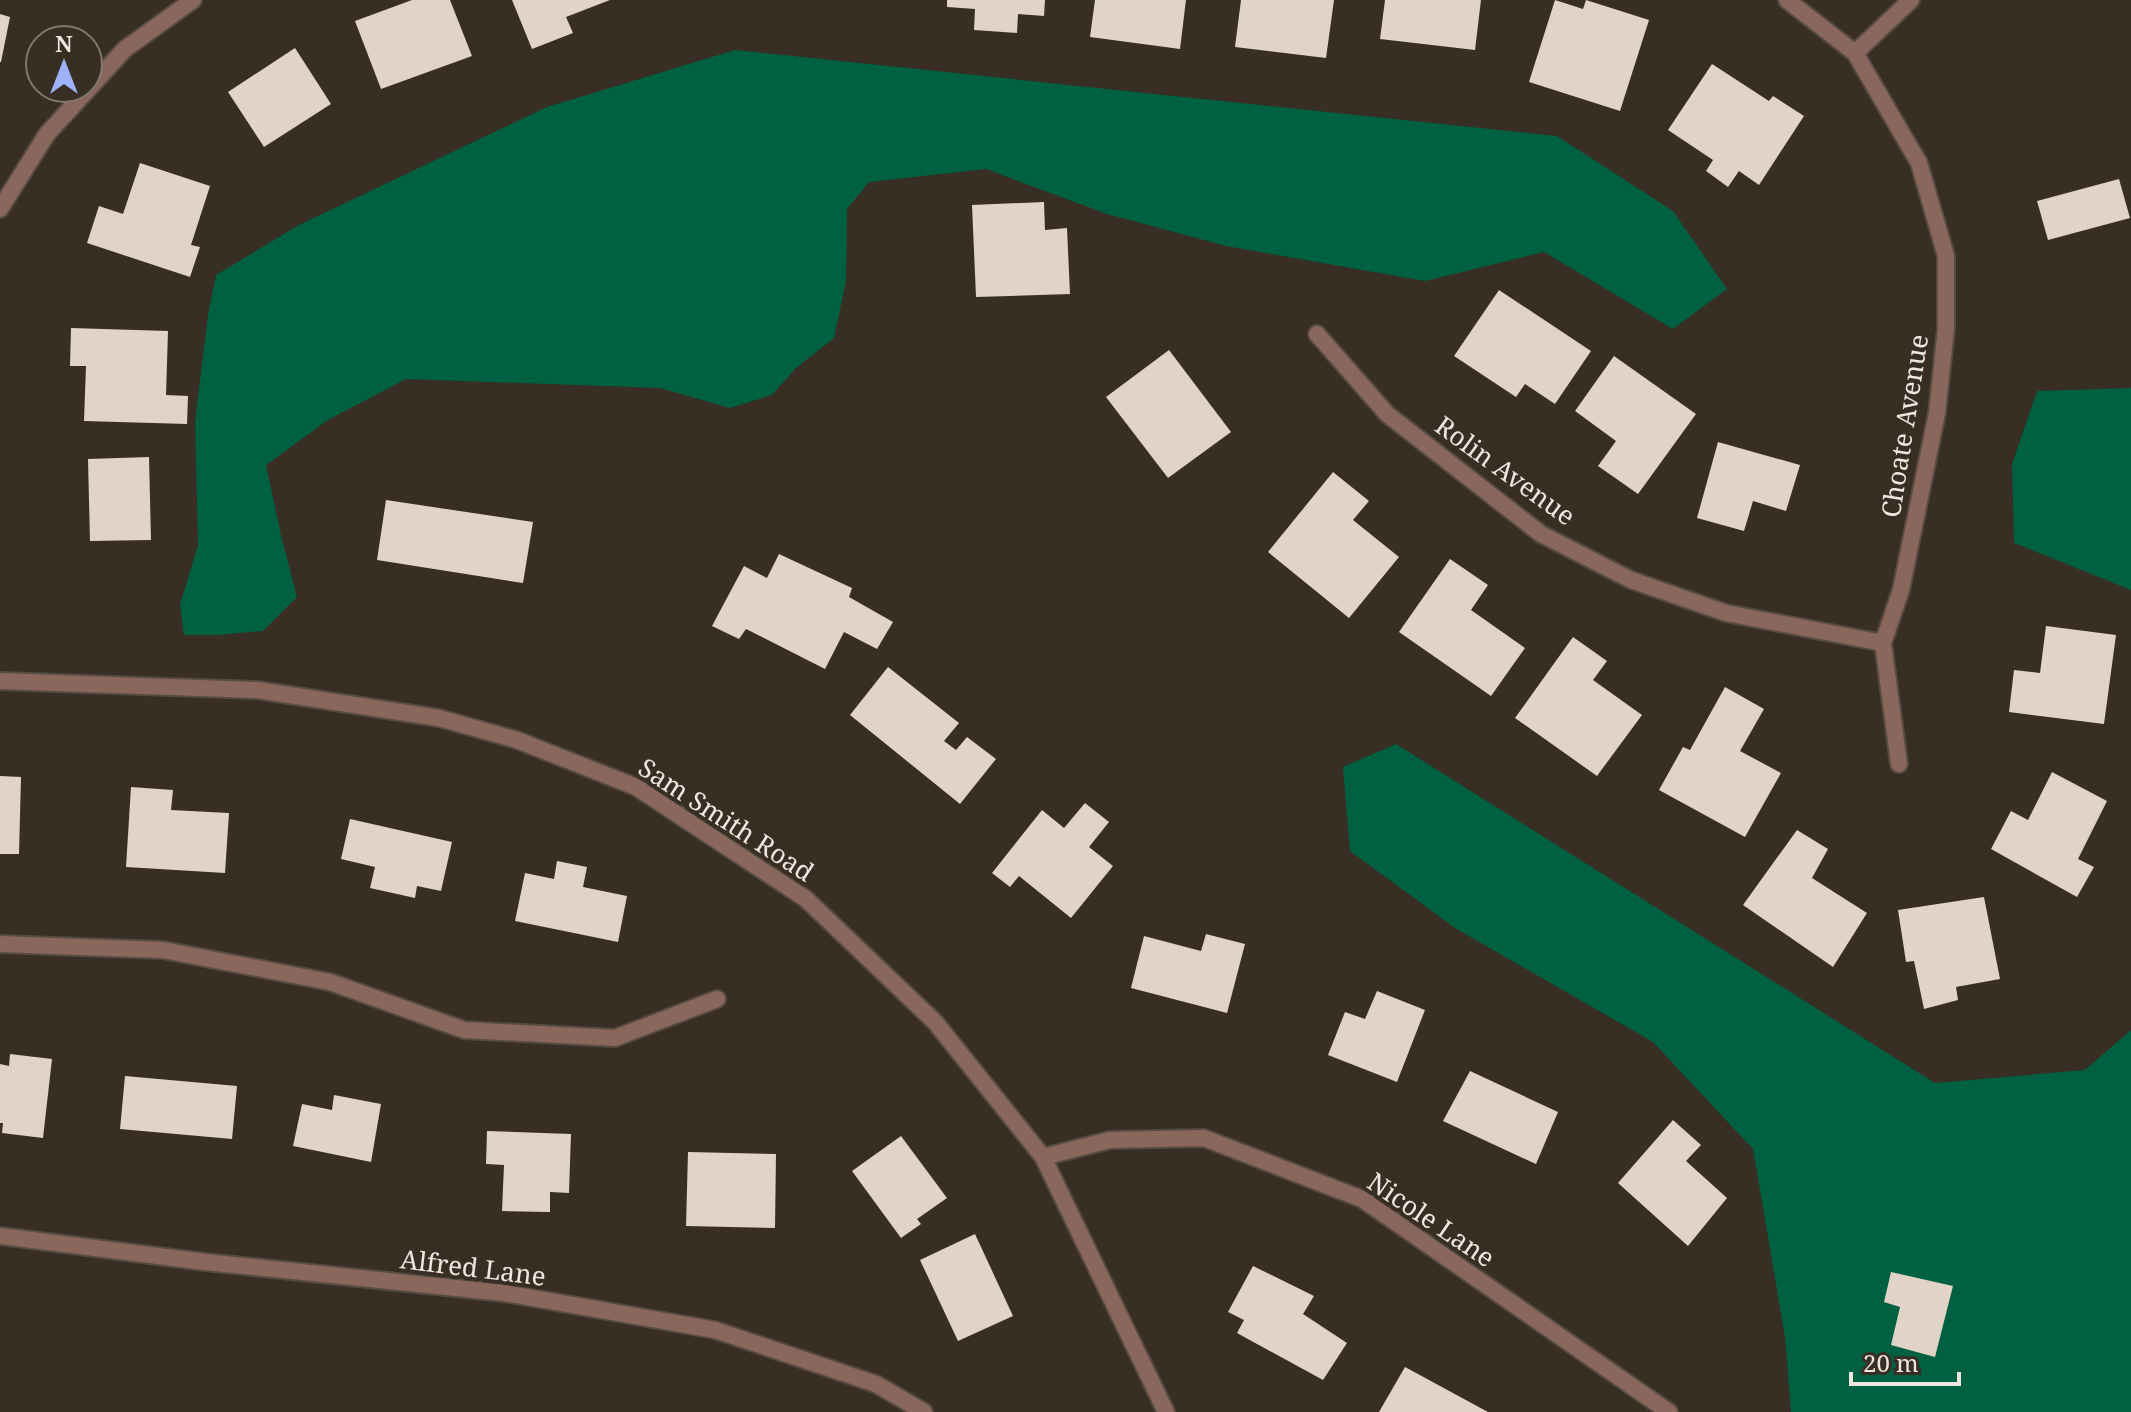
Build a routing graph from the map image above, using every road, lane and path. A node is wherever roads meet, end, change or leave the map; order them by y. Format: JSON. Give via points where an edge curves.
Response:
{"nodes":[{"id":1,"x":193,"y":0,"type":"edge"},
{"id":2,"x":1787,"y":0,"type":"edge"},
{"id":3,"x":1911,"y":0,"type":"edge"},
{"id":4,"x":1855,"y":53,"type":"junction"},
{"id":5,"x":0,"y":209,"type":"edge"},
{"id":6,"x":1317,"y":334,"type":"dead end"},
{"id":7,"x":1883,"y":643,"type":"junction"},
{"id":8,"x":0,"y":681,"type":"edge"},
{"id":9,"x":1899,"y":764,"type":"dead end"},
{"id":10,"x":0,"y":944,"type":"edge"},
{"id":11,"x":717,"y":999,"type":"dead end"},
{"id":12,"x":1043,"y":1157,"type":"junction"},
{"id":13,"x":0,"y":1236,"type":"edge"},
{"id":14,"x":924,"y":1412,"type":"edge"},
{"id":15,"x":1166,"y":1412,"type":"edge"},
{"id":16,"x":1669,"y":1412,"type":"edge"}],
"edges":[{"from":1,"to":5,"type":"street","via":[[125,49],[47,134]]},
{"from":2,"to":4,"type":"street","name":"Choate Avenue"},
{"from":3,"to":4,"type":"street"},
{"from":4,"to":7,"type":"street","name":"Choate Avenue","via":[[1919,163],[1946,256],[1946,328],[1937,413],[1901,590]]},
{"from":6,"to":7,"type":"street","name":"Rolin Avenue","via":[[1387,414],[1541,534],[1631,580],[1726,613]]},
{"from":7,"to":9,"type":"street","name":"Choate Avenue"},
{"from":8,"to":12,"type":"street","name":"Sam Smith Road","via":[[257,690],[439,718],[517,740],[636,787],[806,899],[935,1022]]},
{"from":10,"to":11,"type":"street","via":[[163,950],[330,982],[464,1030],[615,1038]]},
{"from":12,"to":15,"type":"street","name":"Sam Smith Road"},
{"from":12,"to":16,"type":"street","name":"Nicole Lane","via":[[1110,1140],[1204,1138],[1362,1199]]},
{"from":13,"to":14,"type":"street","name":"Alfred Lane","via":[[504,1293],[715,1330],[876,1384]]}]}
